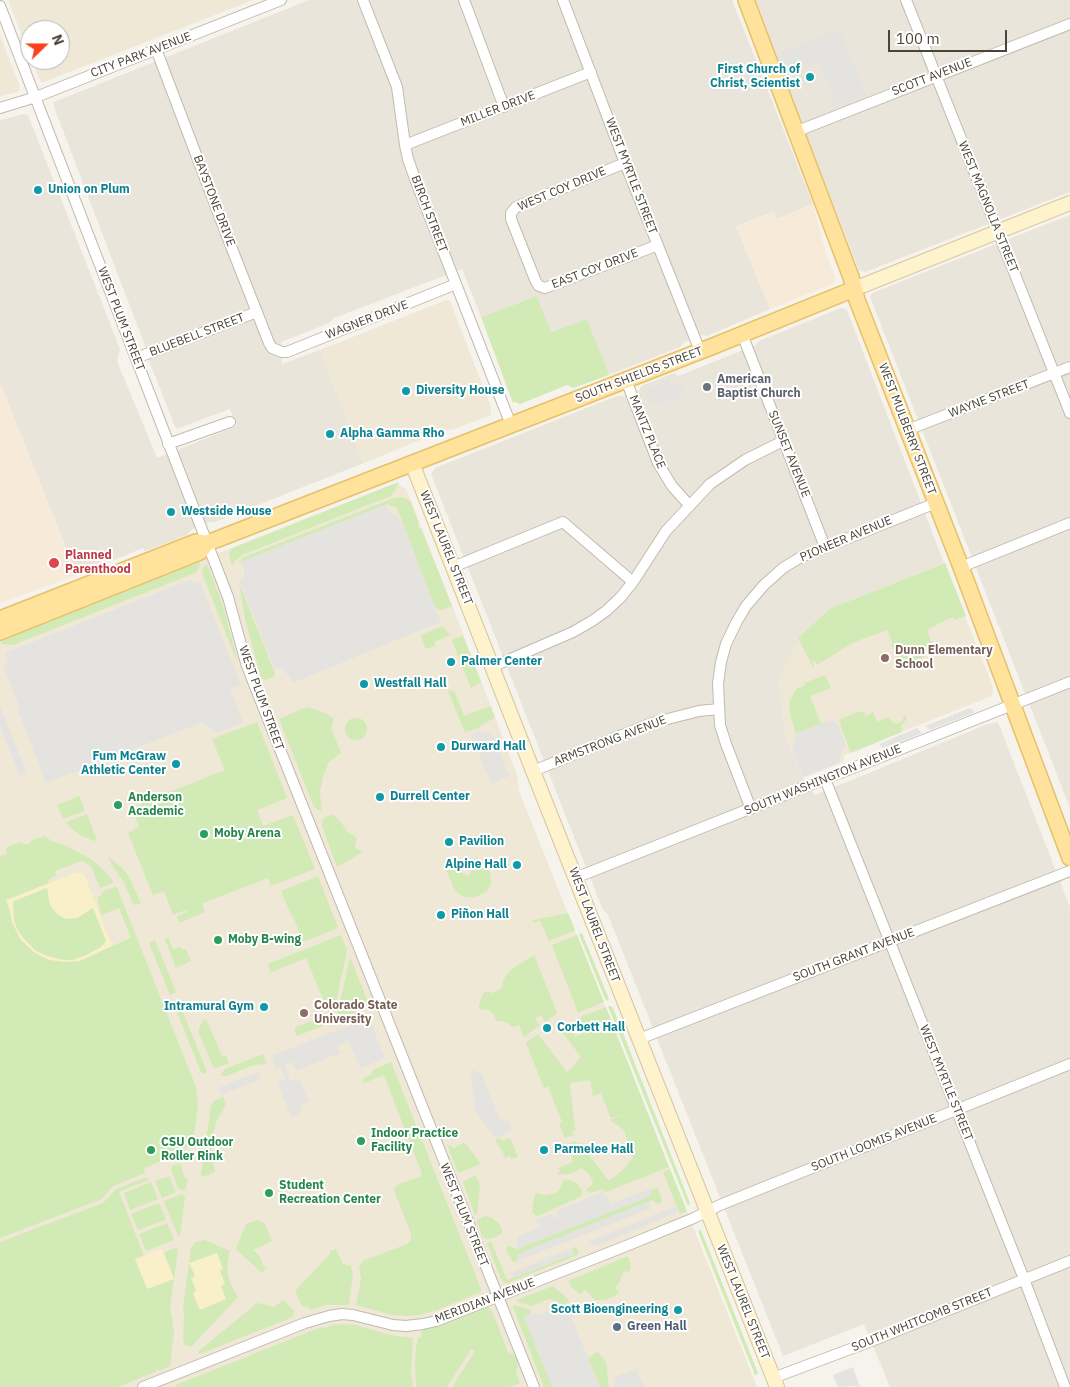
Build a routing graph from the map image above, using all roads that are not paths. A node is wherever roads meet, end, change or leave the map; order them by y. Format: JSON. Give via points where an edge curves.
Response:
{"nodes":[{"id":1,"x":281,"y":0,"type":"edge"},
{"id":2,"x":363,"y":0,"type":"edge"},
{"id":3,"x":464,"y":0,"type":"edge"},
{"id":4,"x":563,"y":0,"type":"edge"},
{"id":5,"x":746,"y":0,"type":"edge"},
{"id":6,"x":906,"y":0,"type":"edge"},
{"id":7,"x":0,"y":6,"type":"edge"},
{"id":8,"x":1070,"y":24,"type":"edge"},
{"id":9,"x":156,"y":49,"type":"junction"},
{"id":10,"x":591,"y":72,"type":"junction"},
{"id":11,"x":936,"y":76,"type":"junction"},
{"id":12,"x":36,"y":97,"type":"junction"},
{"id":13,"x":504,"y":107,"type":"junction"},
{"id":14,"x":0,"y":108,"type":"edge"},
{"id":15,"x":795,"y":132,"type":"junction"},
{"id":16,"x":406,"y":145,"type":"junction"},
{"id":17,"x":625,"y":163,"type":"junction"},
{"id":18,"x":1070,"y":203,"type":"edge"},
{"id":19,"x":998,"y":232,"type":"junction"},
{"id":20,"x":658,"y":245,"type":"junction"},
{"id":21,"x":524,"y":252,"type":"joint"},
{"id":22,"x":456,"y":284,"type":"junction"},
{"id":23,"x":854,"y":289,"type":"junction"},
{"id":24,"x":257,"y":312,"type":"junction"},
{"id":25,"x":742,"y":334,"type":"junction"},
{"id":26,"x":277,"y":351,"type":"joint"},
{"id":27,"x":700,"y":351,"type":"junction"},
{"id":28,"x":136,"y":358,"type":"junction"},
{"id":29,"x":1070,"y":367,"type":"edge"},
{"id":30,"x":1054,"y":374,"type":"junction"},
{"id":31,"x":626,"y":380,"type":"junction"},
{"id":32,"x":1070,"y":413,"type":"edge"},
{"id":33,"x":230,"y":422,"type":"dead end"},
{"id":34,"x":511,"y":425,"type":"junction"},
{"id":35,"x":907,"y":430,"type":"junction"},
{"id":36,"x":784,"y":441,"type":"junction"},
{"id":37,"x":168,"y":444,"type":"junction"},
{"id":38,"x":412,"y":463,"type":"junction"},
{"id":39,"x":936,"y":503,"type":"junction"},
{"id":40,"x":689,"y":505,"type":"junction"},
{"id":41,"x":1070,"y":523,"type":"edge"},
{"id":42,"x":207,"y":543,"type":"junction"},
{"id":43,"x":826,"y":547,"type":"junction"},
{"id":44,"x":453,"y":566,"type":"junction"},
{"id":45,"x":961,"y":567,"type":"junction"},
{"id":46,"x":633,"y":582,"type":"junction"},
{"id":47,"x":0,"y":619,"type":"edge"},
{"id":48,"x":0,"y":632,"type":"edge"},
{"id":49,"x":492,"y":666,"type":"junction"},
{"id":50,"x":1070,"y":682,"type":"edge"},
{"id":51,"x":1013,"y":704,"type":"junction"},
{"id":52,"x":719,"y":709,"type":"junction"},
{"id":53,"x":532,"y":771,"type":"junction"},
{"id":54,"x":825,"y":779,"type":"junction"},
{"id":55,"x":751,"y":809,"type":"junction"},
{"id":56,"x":1070,"y":858,"type":"edge"},
{"id":57,"x":1070,"y":871,"type":"edge"},
{"id":58,"x":575,"y":878,"type":"junction"},
{"id":59,"x":889,"y":941,"type":"junction"},
{"id":60,"x":639,"y":1039,"type":"junction"},
{"id":61,"x":1070,"y":1064,"type":"edge"},
{"id":62,"x":956,"y":1109,"type":"junction"},
{"id":63,"x":708,"y":1212,"type":"junction"},
{"id":64,"x":1070,"y":1260,"type":"edge"},
{"id":65,"x":1024,"y":1279,"type":"junction"},
{"id":66,"x":497,"y":1297,"type":"junction"},
{"id":67,"x":775,"y":1382,"type":"edge"},
{"id":68,"x":143,"y":1387,"type":"edge"},
{"id":69,"x":534,"y":1387,"type":"edge"},
{"id":70,"x":1065,"y":1387,"type":"edge"}],
"edges":[{"from":1,"to":9,"type":"street","name":"CITY PARK AVENUE"},
{"from":2,"to":16,"type":"street","name":"BIRCH STREET","via":[[398,87]]},
{"from":3,"to":13,"type":"street"},
{"from":4,"to":10,"type":"street","name":"WEST MYRTLE STREET"},
{"from":5,"to":15,"type":"main road","name":"WEST MULBERRY STREET"},
{"from":6,"to":11,"type":"street","name":"WEST MAGNOLIA STREET"},
{"from":7,"to":12,"type":"street","name":"WEST PLUM STREET"},
{"from":8,"to":11,"type":"street","name":"SCOTT AVENUE"},
{"from":9,"to":12,"type":"street","name":"CITY PARK AVENUE"},
{"from":9,"to":24,"type":"street","name":"BAYSTONE DRIVE"},
{"from":10,"to":13,"type":"street","name":"MILLER DRIVE"},
{"from":10,"to":17,"type":"street","name":"WEST MYRTLE STREET"},
{"from":11,"to":15,"type":"street","name":"SCOTT AVENUE"},
{"from":11,"to":19,"type":"street","name":"WEST MAGNOLIA STREET"},
{"from":12,"to":14,"type":"street","name":"CITY PARK AVENUE"},
{"from":12,"to":28,"type":"street","name":"WEST PLUM STREET"},
{"from":13,"to":16,"type":"street","name":"MILLER DRIVE"},
{"from":15,"to":23,"type":"main road","name":"WEST MULBERRY STREET"},
{"from":16,"to":22,"type":"street","name":"BIRCH STREET","via":[[415,179]]},
{"from":17,"to":20,"type":"street","name":"WEST MYRTLE STREET"},
{"from":17,"to":21,"type":"street","name":"WEST COY DRIVE","via":[[514,208],[511,218]]},
{"from":18,"to":19,"type":"main road","name":"SOUTH SHIELDS STREET"},
{"from":19,"to":23,"type":"main road","name":"SOUTH SHIELDS STREET"},
{"from":19,"to":30,"type":"street","name":"WEST MAGNOLIA STREET"},
{"from":20,"to":21,"type":"street","name":"EAST COY DRIVE","via":[[548,288],[536,282]]},
{"from":20,"to":27,"type":"street","name":"WEST MYRTLE STREET"},
{"from":22,"to":26,"type":"street","name":"WAGNER DRIVE","via":[[287,352]]},
{"from":22,"to":34,"type":"street","name":"BIRCH STREET"},
{"from":23,"to":25,"type":"main road","name":"SOUTH SHIELDS STREET"},
{"from":23,"to":35,"type":"main road","name":"WEST MULBERRY STREET"},
{"from":24,"to":26,"type":"street","name":"BAYSTONE DRIVE","via":[[269,343]]},
{"from":24,"to":28,"type":"street","name":"BLUEBELL STREET"},
{"from":25,"to":27,"type":"main road","name":"SOUTH SHIELDS STREET"},
{"from":25,"to":36,"type":"street","name":"SUNSET AVENUE"},
{"from":27,"to":31,"type":"main road","name":"SOUTH SHIELDS STREET"},
{"from":28,"to":37,"type":"street","name":"WEST PLUM STREET"},
{"from":29,"to":30,"type":"street","name":"WAYNE STREET"},
{"from":30,"to":32,"type":"street","name":"WEST MAGNOLIA STREET"},
{"from":30,"to":35,"type":"street","name":"WAYNE STREET"},
{"from":31,"to":34,"type":"main road","name":"SOUTH SHIELDS STREET"},
{"from":31,"to":40,"type":"street","name":"MANTZ PLACE","via":[[661,470]]},
{"from":33,"to":37,"type":"street"},
{"from":34,"to":38,"type":"main road","name":"SOUTH SHIELDS STREET"},
{"from":35,"to":39,"type":"main road","name":"WEST MULBERRY STREET"},
{"from":36,"to":40,"type":"street","via":[[721,475]]},
{"from":36,"to":43,"type":"street","name":"SUNSET AVENUE"},
{"from":37,"to":42,"type":"street","name":"WEST PLUM STREET"},
{"from":38,"to":42,"type":"main road","name":"SOUTH SHIELDS STREET"},
{"from":38,"to":44,"type":"main road","name":"WEST LAUREL STREET"},
{"from":39,"to":43,"type":"street","name":"PIONEER AVENUE"},
{"from":39,"to":45,"type":"main road","name":"WEST MULBERRY STREET"},
{"from":40,"to":46,"type":"street","via":[[666,531]]},
{"from":41,"to":45,"type":"street"},
{"from":42,"to":47,"type":"main road","name":"SOUTH SHIELDS STREET","via":[[196,542]]},
{"from":42,"to":48,"type":"main road","name":"SOUTH SHIELDS STREET","via":[[200,552]]},
{"from":42,"to":66,"type":"street","name":"WEST PLUM STREET","via":[[228,597],[254,684]]},
{"from":43,"to":52,"type":"street","name":"PIONEER AVENUE","via":[[783,568],[746,606],[726,644],[721,662]]},
{"from":44,"to":46,"type":"street","via":[[563,522]]},
{"from":44,"to":49,"type":"main road","name":"WEST LAUREL STREET"},
{"from":45,"to":51,"type":"main road","name":"WEST MULBERRY STREET"},
{"from":46,"to":49,"type":"street","via":[[620,598],[592,621]]},
{"from":49,"to":53,"type":"main road","name":"WEST LAUREL STREET"},
{"from":50,"to":51,"type":"street","name":"SOUTH WASHINGTON AVENUE"},
{"from":51,"to":54,"type":"street","name":"SOUTH WASHINGTON AVENUE"},
{"from":51,"to":56,"type":"main road","name":"WEST MULBERRY STREET"},
{"from":52,"to":53,"type":"street","name":"ARMSTRONG AVENUE","via":[[652,723]]},
{"from":52,"to":55,"type":"street","name":"PIONEER AVENUE","via":[[726,744]]},
{"from":53,"to":58,"type":"main road","name":"WEST LAUREL STREET"},
{"from":54,"to":55,"type":"street","name":"SOUTH WASHINGTON AVENUE"},
{"from":54,"to":59,"type":"street","name":"WEST MYRTLE STREET"},
{"from":55,"to":58,"type":"street","name":"SOUTH WASHINGTON AVENUE"},
{"from":57,"to":59,"type":"street","name":"SOUTH GRANT AVENUE"},
{"from":58,"to":60,"type":"main road","name":"WEST LAUREL STREET"},
{"from":59,"to":60,"type":"street","name":"SOUTH GRANT AVENUE"},
{"from":59,"to":62,"type":"street","name":"WEST MYRTLE STREET"},
{"from":60,"to":63,"type":"main road","name":"WEST LAUREL STREET"},
{"from":61,"to":62,"type":"street","name":"SOUTH LOOMIS AVENUE"},
{"from":62,"to":63,"type":"street","name":"SOUTH LOOMIS AVENUE"},
{"from":62,"to":65,"type":"street","name":"WEST MYRTLE STREET"},
{"from":63,"to":66,"type":"street","name":"MERIDIAN AVENUE"},
{"from":63,"to":67,"type":"main road","name":"WEST LAUREL STREET"},
{"from":64,"to":65,"type":"street","name":"SOUTH WHITCOMB STREET"},
{"from":65,"to":67,"type":"street","name":"SOUTH WHITCOMB STREET"},
{"from":65,"to":70,"type":"street","name":"WEST MYRTLE STREET"},
{"from":66,"to":68,"type":"street","name":"MERIDIAN AVENUE","via":[[416,1326],[393,1325],[342,1314],[317,1319]]},
{"from":66,"to":69,"type":"street","name":"WEST PLUM STREET"}]}
